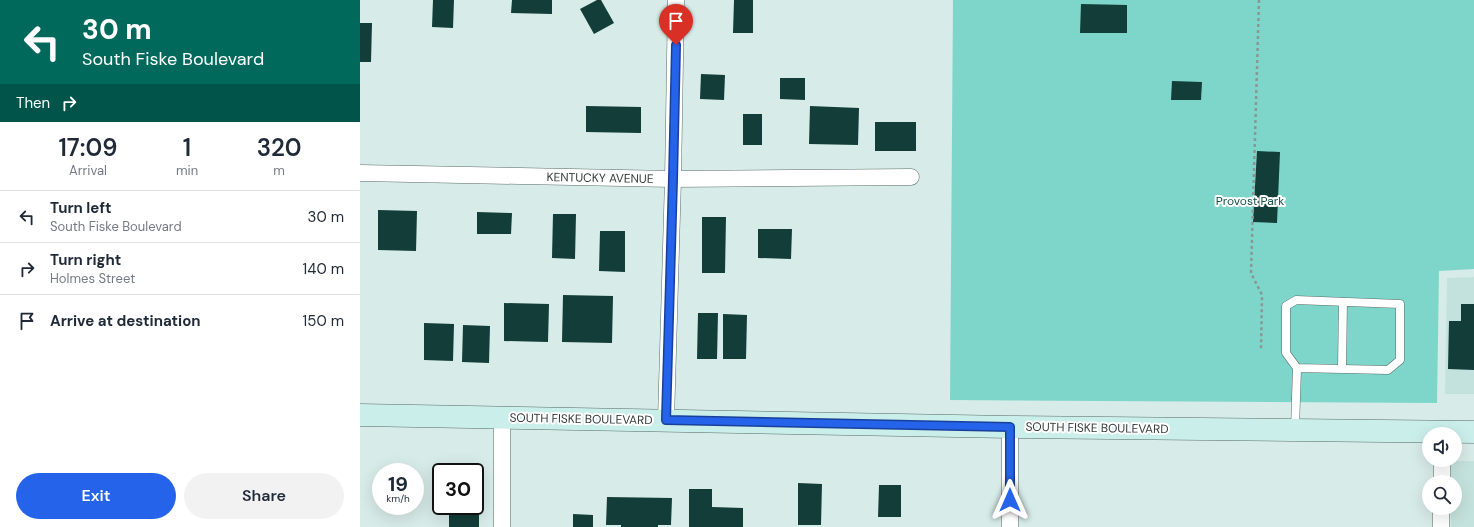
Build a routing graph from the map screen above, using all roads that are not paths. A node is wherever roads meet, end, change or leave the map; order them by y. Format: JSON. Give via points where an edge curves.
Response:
{"nodes":[{"id":1,"x":676,"y":0,"type":"edge"},
{"id":2,"x":360,"y":173,"type":"edge"},
{"id":3,"x":911,"y":177,"type":"dead end"},
{"id":4,"x":673,"y":179,"type":"junction"},
{"id":5,"x":1343,"y":302,"type":"junction"},
{"id":6,"x":1297,"y":368,"type":"junction"},
{"id":7,"x":1342,"y":368,"type":"junction"},
{"id":8,"x":360,"y":415,"type":"edge"},
{"id":9,"x":502,"y":417,"type":"junction"},
{"id":10,"x":666,"y":420,"type":"junction"},
{"id":11,"x":1010,"y":427,"type":"junction"},
{"id":12,"x":1294,"y":430,"type":"junction"},
{"id":13,"x":1462,"y":432,"type":"edge"},
{"id":14,"x":1474,"y":432,"type":"edge"},
{"id":15,"x":1422,"y":433,"type":"edge"},
{"id":16,"x":1442,"y":515,"type":"edge"},
{"id":17,"x":502,"y":527,"type":"edge"},
{"id":18,"x":1010,"y":527,"type":"edge"},
{"id":19,"x":1441,"y":527,"type":"edge"}],
"edges":[{"from":1,"to":4,"type":"street"},
{"from":2,"to":4,"type":"street","name":"KENTUCKY AVENUE"},
{"from":3,"to":4,"type":"street","name":"KENTUCKY AVENUE"},
{"from":4,"to":10,"type":"street"},
{"from":5,"to":6,"type":"lane","via":[[1296,300],[1286,306],[1286,353]]},
{"from":5,"to":7,"type":"lane"},
{"from":5,"to":7,"type":"lane","via":[[1400,304],[1400,360],[1388,370]]},
{"from":6,"to":7,"type":"lane"},
{"from":6,"to":12,"type":"lane"},
{"from":8,"to":9,"type":"main road","name":"SOUTH FISKE BOULEVARD"},
{"from":9,"to":10,"type":"main road","name":"SOUTH FISKE BOULEVARD"},
{"from":9,"to":17,"type":"street"},
{"from":10,"to":11,"type":"main road","name":"SOUTH FISKE BOULEVARD"},
{"from":11,"to":12,"type":"main road","name":"SOUTH FISKE BOULEVARD"},
{"from":11,"to":18,"type":"street"},
{"from":12,"to":15,"type":"main road","name":"SOUTH FISKE BOULEVARD"},
{"from":13,"to":14,"type":"main road","name":"SOUTH FISKE BOULEVARD"},
{"from":16,"to":19,"type":"street"}]}
